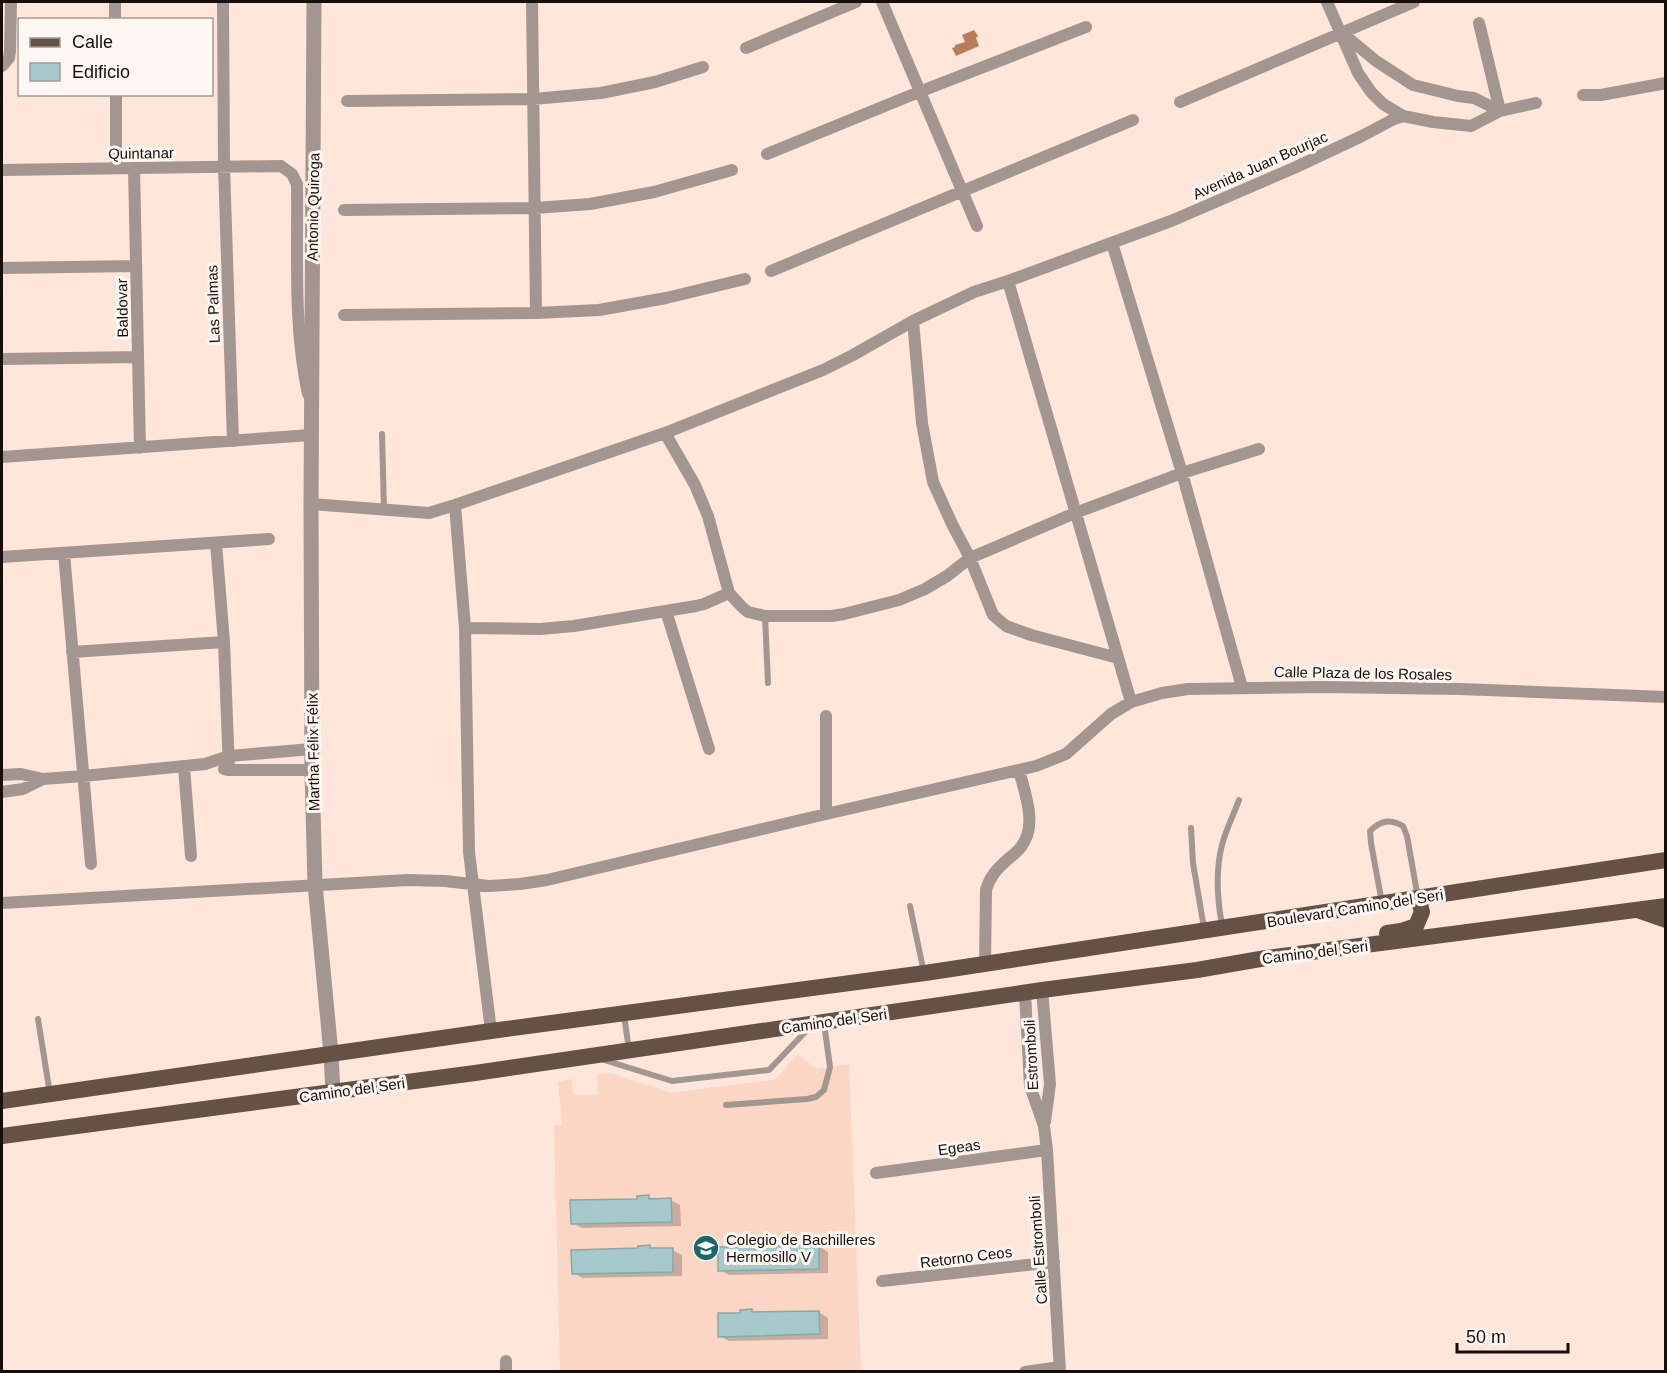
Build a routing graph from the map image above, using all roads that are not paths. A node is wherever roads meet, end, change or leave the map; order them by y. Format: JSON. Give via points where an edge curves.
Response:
{"nodes":[{"id":1,"x":11,"y":2,"type":"edge"},
{"id":2,"x":115,"y":2,"type":"edge"},
{"id":3,"x":223,"y":2,"type":"edge"},
{"id":4,"x":314,"y":2,"type":"edge"},
{"id":5,"x":532,"y":2,"type":"edge"},
{"id":6,"x":856,"y":2,"type":"edge"},
{"id":7,"x":882,"y":2,"type":"edge"},
{"id":8,"x":1327,"y":2,"type":"edge"},
{"id":9,"x":1414,"y":2,"type":"edge"},
{"id":10,"x":116,"y":18,"type":"edge"},
{"id":11,"x":1479,"y":23,"type":"dead end"},
{"id":12,"x":1086,"y":27,"type":"dead end"},
{"id":13,"x":1341,"y":32,"type":"junction"},
{"id":14,"x":746,"y":48,"type":"dead end"},
{"id":15,"x":2,"y":66,"type":"edge"},
{"id":16,"x":703,"y":67,"type":"dead end"},
{"id":17,"x":1665,"y":83,"type":"edge"},
{"id":18,"x":920,"y":92,"type":"junction"},
{"id":19,"x":1583,"y":95,"type":"dead end"},
{"id":20,"x":116,"y":96,"type":"edge"},
{"id":21,"x":533,"y":99,"type":"junction"},
{"id":22,"x":347,"y":101,"type":"dead end"},
{"id":23,"x":1180,"y":102,"type":"dead end"},
{"id":24,"x":1536,"y":103,"type":"dead end"},
{"id":25,"x":1500,"y":111,"type":"junction"},
{"id":26,"x":1403,"y":116,"type":"junction"},
{"id":27,"x":1133,"y":120,"type":"dead end"},
{"id":28,"x":767,"y":154,"type":"dead end"},
{"id":29,"x":224,"y":166,"type":"junction"},
{"id":30,"x":116,"y":168,"type":"junction"},
{"id":31,"x":134,"y":168,"type":"junction"},
{"id":32,"x":2,"y":170,"type":"edge"},
{"id":33,"x":732,"y":170,"type":"dead end"},
{"id":34,"x":962,"y":191,"type":"junction"},
{"id":35,"x":535,"y":208,"type":"junction"},
{"id":36,"x":344,"y":210,"type":"dead end"},
{"id":37,"x":977,"y":226,"type":"dead end"},
{"id":38,"x":1112,"y":243,"type":"junction"},
{"id":39,"x":136,"y":266,"type":"junction"},
{"id":40,"x":2,"y":268,"type":"edge"},
{"id":41,"x":771,"y":271,"type":"dead end"},
{"id":42,"x":744,"y":279,"type":"dead end"},
{"id":43,"x":1008,"y":281,"type":"junction"},
{"id":44,"x":536,"y":313,"type":"junction"},
{"id":45,"x":344,"y":315,"type":"dead end"},
{"id":46,"x":913,"y":321,"type":"junction"},
{"id":47,"x":138,"y":357,"type":"junction"},
{"id":48,"x":2,"y":359,"type":"edge"},
{"id":49,"x":311,"y":411,"type":"junction"},
{"id":50,"x":665,"y":433,"type":"junction"},
{"id":51,"x":382,"y":434,"type":"dead end"},
{"id":52,"x":311,"y":435,"type":"junction"},
{"id":53,"x":233,"y":441,"type":"junction"},
{"id":54,"x":140,"y":448,"type":"junction"},
{"id":55,"x":1258,"y":449,"type":"dead end"},
{"id":56,"x":2,"y":457,"type":"edge"},
{"id":57,"x":1182,"y":473,"type":"junction"},
{"id":58,"x":311,"y":504,"type":"junction"},
{"id":59,"x":455,"y":505,"type":"junction"},
{"id":60,"x":384,"y":510,"type":"junction"},
{"id":61,"x":1075,"y":513,"type":"junction"},
{"id":62,"x":269,"y":539,"type":"dead end"},
{"id":63,"x":216,"y":543,"type":"junction"},
{"id":64,"x":64,"y":553,"type":"junction"},
{"id":65,"x":2,"y":557,"type":"edge"},
{"id":66,"x":970,"y":558,"type":"junction"},
{"id":67,"x":729,"y":593,"type":"junction"},
{"id":68,"x":666,"y":611,"type":"junction"},
{"id":69,"x":765,"y":616,"type":"junction"},
{"id":70,"x":465,"y":628,"type":"junction"},
{"id":71,"x":224,"y":642,"type":"junction"},
{"id":72,"x":72,"y":652,"type":"junction"},
{"id":73,"x":1118,"y":658,"type":"junction"},
{"id":74,"x":768,"y":682,"type":"dead end"},
{"id":75,"x":1242,"y":687,"type":"junction"},
{"id":76,"x":1665,"y":697,"type":"edge"},
{"id":77,"x":1131,"y":702,"type":"junction"},
{"id":78,"x":826,"y":716,"type":"dead end"},
{"id":79,"x":312,"y":749,"type":"junction"},
{"id":80,"x":709,"y":749,"type":"dead end"},
{"id":81,"x":229,"y":756,"type":"junction"},
{"id":82,"x":205,"y":764,"type":"junction"},
{"id":83,"x":184,"y":767,"type":"junction"},
{"id":84,"x":229,"y":770,"type":"junction"},
{"id":85,"x":312,"y":770,"type":"junction"},
{"id":86,"x":1019,"y":770,"type":"junction"},
{"id":87,"x":2,"y":775,"type":"edge"},
{"id":88,"x":83,"y":776,"type":"junction"},
{"id":89,"x":43,"y":779,"type":"junction"},
{"id":90,"x":2,"y":792,"type":"edge"},
{"id":91,"x":1239,"y":800,"type":"dead end"},
{"id":92,"x":826,"y":814,"type":"junction"},
{"id":93,"x":1191,"y":828,"type":"dead end"},
{"id":94,"x":191,"y":856,"type":"dead end"},
{"id":95,"x":1665,"y":860,"type":"edge"},
{"id":96,"x":91,"y":864,"type":"dead end"},
{"id":97,"x":315,"y":884,"type":"junction"},
{"id":98,"x":474,"y":884,"type":"junction"},
{"id":99,"x":1418,"y":898,"type":"junction"},
{"id":100,"x":2,"y":903,"type":"edge"},
{"id":101,"x":1382,"y":904,"type":"junction"},
{"id":102,"x":910,"y":906,"type":"dead end"},
{"id":103,"x":1665,"y":906,"type":"edge"},
{"id":104,"x":1636,"y":909,"type":"junction"},
{"id":105,"x":1665,"y":920,"type":"edge"},
{"id":106,"x":1222,"y":929,"type":"junction"},
{"id":107,"x":1204,"y":932,"type":"junction"},
{"id":108,"x":1266,"y":958,"type":"junction"},
{"id":109,"x":985,"y":964,"type":"junction"},
{"id":110,"x":925,"y":973,"type":"junction"},
{"id":111,"x":1042,"y":990,"type":"junction"},
{"id":112,"x":1025,"y":993,"type":"junction"},
{"id":113,"x":624,"y":1013,"type":"junction"},
{"id":114,"x":38,"y":1019,"type":"dead end"},
{"id":115,"x":818,"y":1024,"type":"junction"},
{"id":116,"x":491,"y":1031,"type":"junction"},
{"id":117,"x":629,"y":1050,"type":"junction"},
{"id":118,"x":331,"y":1054,"type":"junction"},
{"id":119,"x":592,"y":1056,"type":"junction"},
{"id":120,"x":1050,"y":1084,"type":"junction"},
{"id":121,"x":1030,"y":1086,"type":"junction"},
{"id":122,"x":333,"y":1093,"type":"junction"},
{"id":123,"x":50,"y":1094,"type":"junction"},
{"id":124,"x":2,"y":1101,"type":"edge"},
{"id":125,"x":726,"y":1105,"type":"dead end"},
{"id":126,"x":1044,"y":1126,"type":"junction"},
{"id":127,"x":2,"y":1136,"type":"edge"},
{"id":128,"x":1047,"y":1150,"type":"junction"},
{"id":129,"x":876,"y":1173,"type":"dead end"},
{"id":130,"x":1054,"y":1262,"type":"junction"},
{"id":131,"x":882,"y":1281,"type":"dead end"},
{"id":132,"x":1060,"y":1369,"type":"edge"},
{"id":133,"x":1024,"y":1371,"type":"edge"}],
"edges":[{"from":1,"to":15,"type":"street","via":[[10,51]]},
{"from":2,"to":10,"type":"street"},
{"from":3,"to":29,"type":"street","name":"Las Palmas"},
{"from":4,"to":49,"type":"street","name":"Antonio Quiroga"},
{"from":5,"to":21,"type":"street"},
{"from":6,"to":14,"type":"street"},
{"from":7,"to":18,"type":"street"},
{"from":8,"to":13,"type":"street"},
{"from":9,"to":13,"type":"street"},
{"from":11,"to":25,"type":"street"},
{"from":12,"to":18,"type":"street"},
{"from":13,"to":23,"type":"street"},
{"from":13,"to":25,"type":"street","via":[[1413,86],[1474,98]]},
{"from":13,"to":26,"type":"street","via":[[1358,73],[1371,92]]},
{"from":16,"to":21,"type":"street","via":[[601,93]]},
{"from":17,"to":19,"type":"street"},
{"from":18,"to":28,"type":"street"},
{"from":18,"to":34,"type":"street"},
{"from":20,"to":30,"type":"street"},
{"from":21,"to":22,"type":"street"},
{"from":21,"to":35,"type":"street"},
{"from":24,"to":25,"type":"street"},
{"from":25,"to":26,"type":"street","via":[[1471,126]]},
{"from":26,"to":38,"type":"street","name":"Avenida Juan Bourjac","via":[[1284,172]]},
{"from":27,"to":34,"type":"street"},
{"from":29,"to":31,"type":"street","name":"Quintanar"},
{"from":29,"to":49,"type":"street","name":"Quintanar","via":[[281,166],[297,184],[298,336]]},
{"from":29,"to":53,"type":"street","name":"Las Palmas"},
{"from":30,"to":31,"type":"street","name":"Quintanar"},
{"from":30,"to":32,"type":"street","name":"Quintanar"},
{"from":31,"to":39,"type":"street","name":"Baldovar"},
{"from":33,"to":35,"type":"street","via":[[643,194],[590,204]]},
{"from":34,"to":37,"type":"street"},
{"from":34,"to":41,"type":"street"},
{"from":35,"to":36,"type":"street"},
{"from":35,"to":44,"type":"street"},
{"from":38,"to":43,"type":"street","name":"Avenida Juan Bourjac"},
{"from":38,"to":57,"type":"street"},
{"from":39,"to":40,"type":"street"},
{"from":39,"to":47,"type":"street","name":"Baldovar"},
{"from":42,"to":44,"type":"street","via":[[598,310]]},
{"from":43,"to":46,"type":"street","name":"Avenida Juan Bourjac","via":[[974,292]]},
{"from":43,"to":61,"type":"street"},
{"from":44,"to":45,"type":"street"},
{"from":46,"to":50,"type":"street","name":"Avenida Juan Bourjac","via":[[824,370]]},
{"from":46,"to":66,"type":"street","via":[[922,423],[933,482]]},
{"from":47,"to":48,"type":"street"},
{"from":47,"to":54,"type":"street","name":"Baldovar"},
{"from":49,"to":52,"type":"street","name":"Martha Félix Félix"},
{"from":50,"to":59,"type":"street","name":"Avenida Juan Bourjac"},
{"from":50,"to":67,"type":"street","via":[[708,516]]},
{"from":51,"to":60,"type":"lane"},
{"from":52,"to":53,"type":"street"},
{"from":52,"to":58,"type":"street","name":"Martha Félix Félix"},
{"from":53,"to":54,"type":"street"},
{"from":54,"to":56,"type":"street"},
{"from":55,"to":57,"type":"street"},
{"from":57,"to":61,"type":"street"},
{"from":57,"to":75,"type":"street"},
{"from":58,"to":60,"type":"street","name":"Avenida Juan Bourjac"},
{"from":58,"to":79,"type":"street","name":"Martha Félix Félix"},
{"from":59,"to":60,"type":"street","name":"Avenida Juan Bourjac","via":[[429,513]]},
{"from":59,"to":70,"type":"street"},
{"from":61,"to":66,"type":"street"},
{"from":61,"to":73,"type":"street"},
{"from":62,"to":63,"type":"street"},
{"from":63,"to":64,"type":"street"},
{"from":63,"to":71,"type":"street"},
{"from":64,"to":65,"type":"street"},
{"from":64,"to":72,"type":"street"},
{"from":66,"to":69,"type":"street","via":[[947,576],[899,600],[832,616]]},
{"from":66,"to":73,"type":"street","via":[[993,615],[1006,626]]},
{"from":67,"to":68,"type":"street","via":[[704,604]]},
{"from":67,"to":69,"type":"street","via":[[748,612]]},
{"from":68,"to":70,"type":"street","via":[[540,629]]},
{"from":68,"to":80,"type":"street"},
{"from":69,"to":74,"type":"lane"},
{"from":70,"to":98,"type":"street","via":[[467,825]]},
{"from":71,"to":72,"type":"street"},
{"from":71,"to":81,"type":"street"},
{"from":72,"to":88,"type":"street"},
{"from":73,"to":77,"type":"street"},
{"from":75,"to":76,"type":"street","name":"Calle Plaza de los Rosales","via":[[1460,689]]},
{"from":75,"to":77,"type":"street","name":"Calle Plaza de los Rosales","via":[[1188,689]]},
{"from":77,"to":86,"type":"street","name":"Calle Plaza de los Rosales","via":[[1111,714],[1066,754]]},
{"from":78,"to":92,"type":"street"},
{"from":79,"to":81,"type":"street"},
{"from":79,"to":85,"type":"street","name":"Martha Félix Félix"},
{"from":81,"to":82,"type":"street"},
{"from":81,"to":84,"type":"street"},
{"from":82,"to":83,"type":"street"},
{"from":82,"to":84,"type":"street"},
{"from":83,"to":88,"type":"street"},
{"from":83,"to":94,"type":"street"},
{"from":84,"to":85,"type":"street"},
{"from":85,"to":97,"type":"street","name":"Martha Félix Félix"},
{"from":86,"to":92,"type":"street","name":"Calle Plaza de los Rosales"},
{"from":86,"to":109,"type":"street","via":[[1030,832],[1021,847],[989,878]]},
{"from":87,"to":89,"type":"street"},
{"from":88,"to":89,"type":"street"},
{"from":88,"to":96,"type":"street"},
{"from":89,"to":90,"type":"street","via":[[23,789]]},
{"from":91,"to":106,"type":"lane","via":[[1222,844],[1217,873]]},
{"from":92,"to":98,"type":"street","name":"Calle Plaza de los Rosales","via":[[547,880],[504,886]]},
{"from":93,"to":107,"type":"lane"},
{"from":95,"to":99,"type":"main road","name":"Boulevard Camino del Seri"},
{"from":97,"to":98,"type":"street","name":"Calle Plaza de los Rosales","via":[[426,880]]},
{"from":97,"to":100,"type":"street","name":"Calle Plaza de los Rosales"},
{"from":97,"to":118,"type":"street","name":"Martha Félix Félix"},
{"from":98,"to":116,"type":"street"},
{"from":99,"to":101,"type":"main road","name":"Boulevard Camino del Seri"},
{"from":99,"to":101,"type":"lane","via":[[1403,826],[1385,822],[1370,831]]},
{"from":99,"to":108,"type":"main road","via":[[1422,912],[1416,926],[1306,943]]},
{"from":101,"to":106,"type":"main road","name":"Boulevard Camino del Seri"},
{"from":102,"to":110,"type":"lane"},
{"from":103,"to":104,"type":"main road","name":"Camino del Seri"},
{"from":104,"to":105,"type":"main road"},
{"from":104,"to":108,"type":"main road","name":"Camino del Seri"},
{"from":106,"to":107,"type":"main road","name":"Boulevard Camino del Seri"},
{"from":107,"to":109,"type":"main road","name":"Boulevard Camino del Seri"},
{"from":108,"to":111,"type":"main road","name":"Camino del Seri"},
{"from":109,"to":110,"type":"main road"},
{"from":110,"to":113,"type":"main road"},
{"from":111,"to":112,"type":"main road","name":"Camino del Seri"},
{"from":111,"to":120,"type":"street","name":"Estromboli"},
{"from":112,"to":115,"type":"main road","name":"Camino del Seri"},
{"from":112,"to":121,"type":"street","name":"Estromboli"},
{"from":113,"to":116,"type":"main road"},
{"from":113,"to":117,"type":"lane"},
{"from":114,"to":123,"type":"lane"},
{"from":115,"to":117,"type":"main road","name":"Camino del Seri"},
{"from":115,"to":119,"type":"lane","via":[[769,1070],[672,1081]]},
{"from":115,"to":125,"type":"lane","via":[[830,1067],[824,1090],[807,1099]]},
{"from":116,"to":118,"type":"main road"},
{"from":117,"to":119,"type":"main road","name":"Camino del Seri"},
{"from":118,"to":122,"type":"street","name":"Martha Félix Félix"},
{"from":118,"to":123,"type":"main road"},
{"from":119,"to":122,"type":"main road","name":"Camino del Seri"},
{"from":120,"to":121,"type":"street"},
{"from":120,"to":126,"type":"street","name":"Estromboli"},
{"from":121,"to":126,"type":"street","name":"Estromboli"},
{"from":122,"to":127,"type":"main road","name":"Camino del Seri"},
{"from":123,"to":124,"type":"main road"},
{"from":126,"to":128,"type":"street","name":"Calle Estromboli"},
{"from":128,"to":129,"type":"street","name":"Egeas"},
{"from":128,"to":130,"type":"street","name":"Calle Estromboli"},
{"from":130,"to":131,"type":"street","name":"Retorno Ceos"},
{"from":130,"to":132,"type":"street","name":"Calle Estromboli"},
{"from":132,"to":133,"type":"street"}]}
